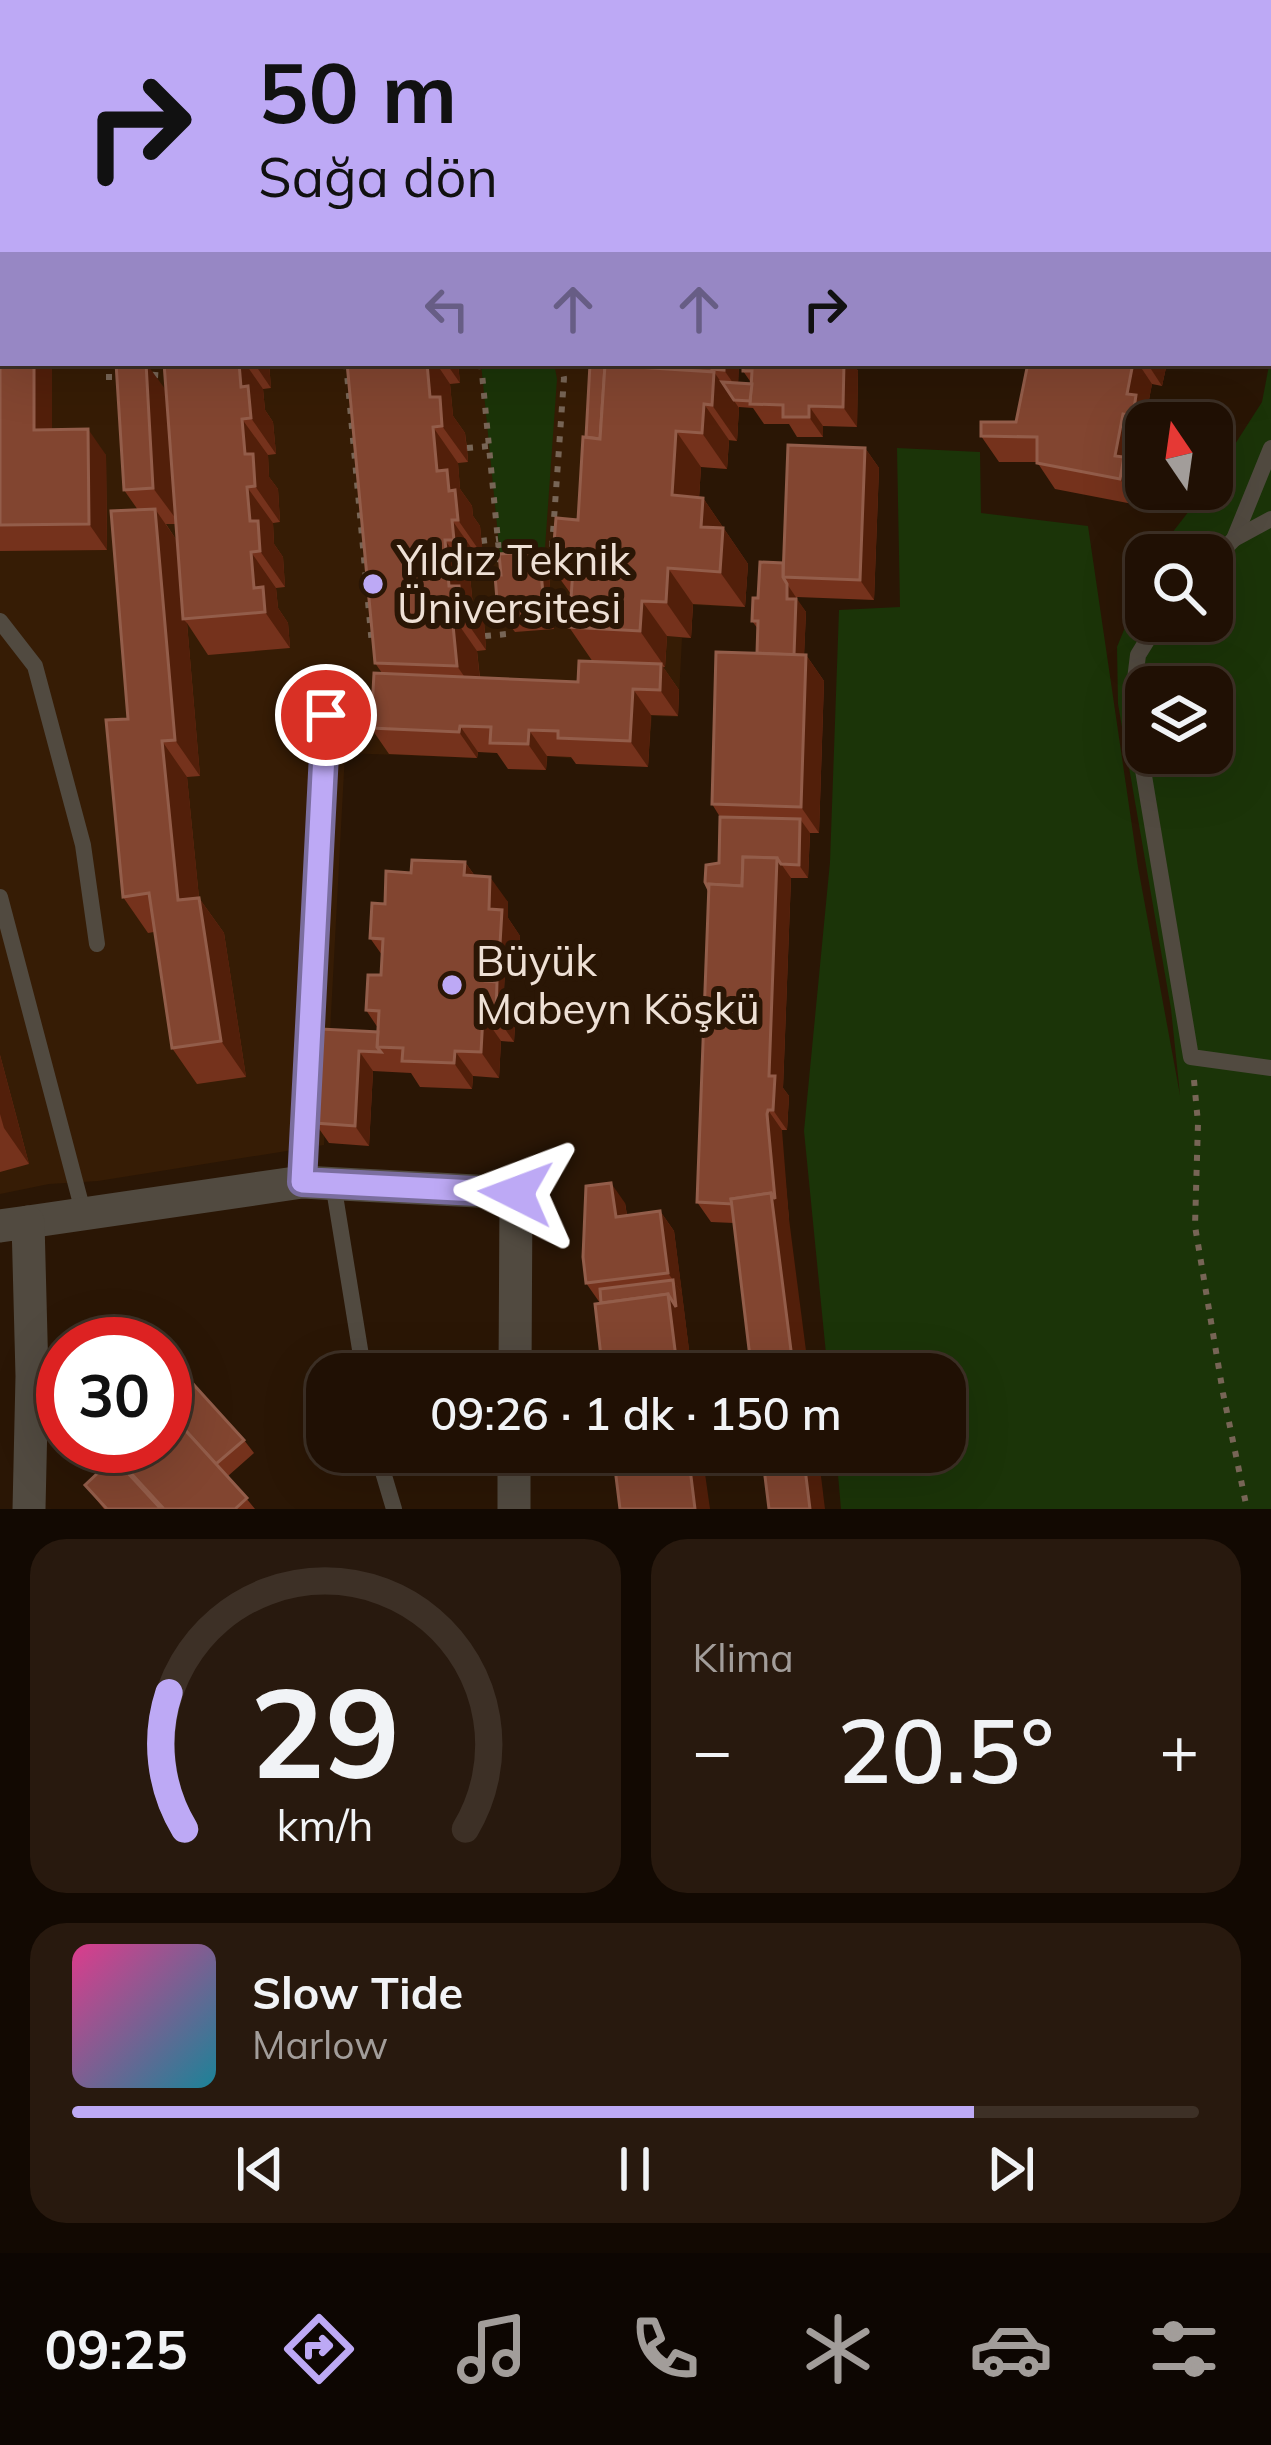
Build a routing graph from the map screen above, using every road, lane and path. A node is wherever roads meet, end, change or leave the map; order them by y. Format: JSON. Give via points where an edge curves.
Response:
{"nodes":[{"id":1,"x":105,"y":366,"type":"edge"},
{"id":2,"x":156,"y":366,"type":"edge"},
{"id":3,"x":346,"y":366,"type":"edge"},
{"id":4,"x":481,"y":366,"type":"edge"},
{"id":5,"x":562,"y":366,"type":"edge"},
{"id":6,"x":489,"y":446,"type":"junction"},
{"id":7,"x":467,"y":448,"type":"dead end"},
{"id":8,"x":1271,"y":448,"type":"edge"},
{"id":9,"x":1271,"y":519,"type":"edge"},
{"id":10,"x":1234,"y":538,"type":"joint"},
{"id":11,"x":498,"y":539,"type":"junction"},
{"id":12,"x":482,"y":541,"type":"dead end"},
{"id":13,"x":552,"y":547,"type":"edge"},
{"id":14,"x":501,"y":566,"type":"edge"},
{"id":15,"x":505,"y":611,"type":"edge"},
{"id":16,"x":0,"y":621,"type":"edge"},
{"id":17,"x":485,"y":636,"type":"dead end"},
{"id":18,"x":1146,"y":642,"type":"edge"},
{"id":19,"x":395,"y":643,"type":"edge"},
{"id":20,"x":326,"y":715,"type":"dead end"},
{"id":21,"x":0,"y":897,"type":"edge"},
{"id":22,"x":97,"y":944,"type":"dead end"},
{"id":23,"x":1191,"y":1057,"type":"junction"},
{"id":24,"x":1271,"y":1068,"type":"edge"},
{"id":25,"x":317,"y":1183,"type":"junction"},
{"id":26,"x":84,"y":1215,"type":"junction"},
{"id":27,"x":14,"y":1224,"type":"edge"},
{"id":28,"x":359,"y":1353,"type":"edge"},
{"id":29,"x":515,"y":1353,"type":"edge"},
{"id":30,"x":383,"y":1473,"type":"edge"},
{"id":31,"x":514,"y":1473,"type":"edge"},
{"id":32,"x":29,"y":1509,"type":"edge"},
{"id":33,"x":394,"y":1509,"type":"edge"},
{"id":34,"x":514,"y":1509,"type":"edge"},
{"id":35,"x":1247,"y":1509,"type":"edge"}],
"edges":[{"from":1,"to":2,"type":"path","via":[[105,377],[157,378]]},
{"from":3,"to":19,"type":"path","via":[[372,645]]},
{"from":4,"to":6,"type":"path"},
{"from":5,"to":13,"type":"path"},
{"from":6,"to":7,"type":"path"},
{"from":6,"to":11,"type":"path"},
{"from":8,"to":10,"type":"lane"},
{"from":9,"to":10,"type":"lane"},
{"from":11,"to":12,"type":"path"},
{"from":11,"to":14,"type":"path"},
{"from":15,"to":17,"type":"path","via":[[507,634]]},
{"from":16,"to":22,"type":"lane","via":[[35,666],[83,845]]},
{"from":18,"to":23,"type":"lane","via":[[1132,704]]},
{"from":20,"to":25,"type":"lane"},
{"from":21,"to":26,"type":"lane"},
{"from":23,"to":24,"type":"lane"},
{"from":23,"to":35,"type":"path","via":[[1195,1226]]},
{"from":25,"to":26,"type":"street"},
{"from":25,"to":28,"type":"lane"},
{"from":25,"to":29,"type":"street","via":[[516,1193]]},
{"from":26,"to":27,"type":"street"},
{"from":27,"to":32,"type":"street","via":[[32,1376]]},
{"from":30,"to":33,"type":"lane"},
{"from":31,"to":34,"type":"street"}]}
